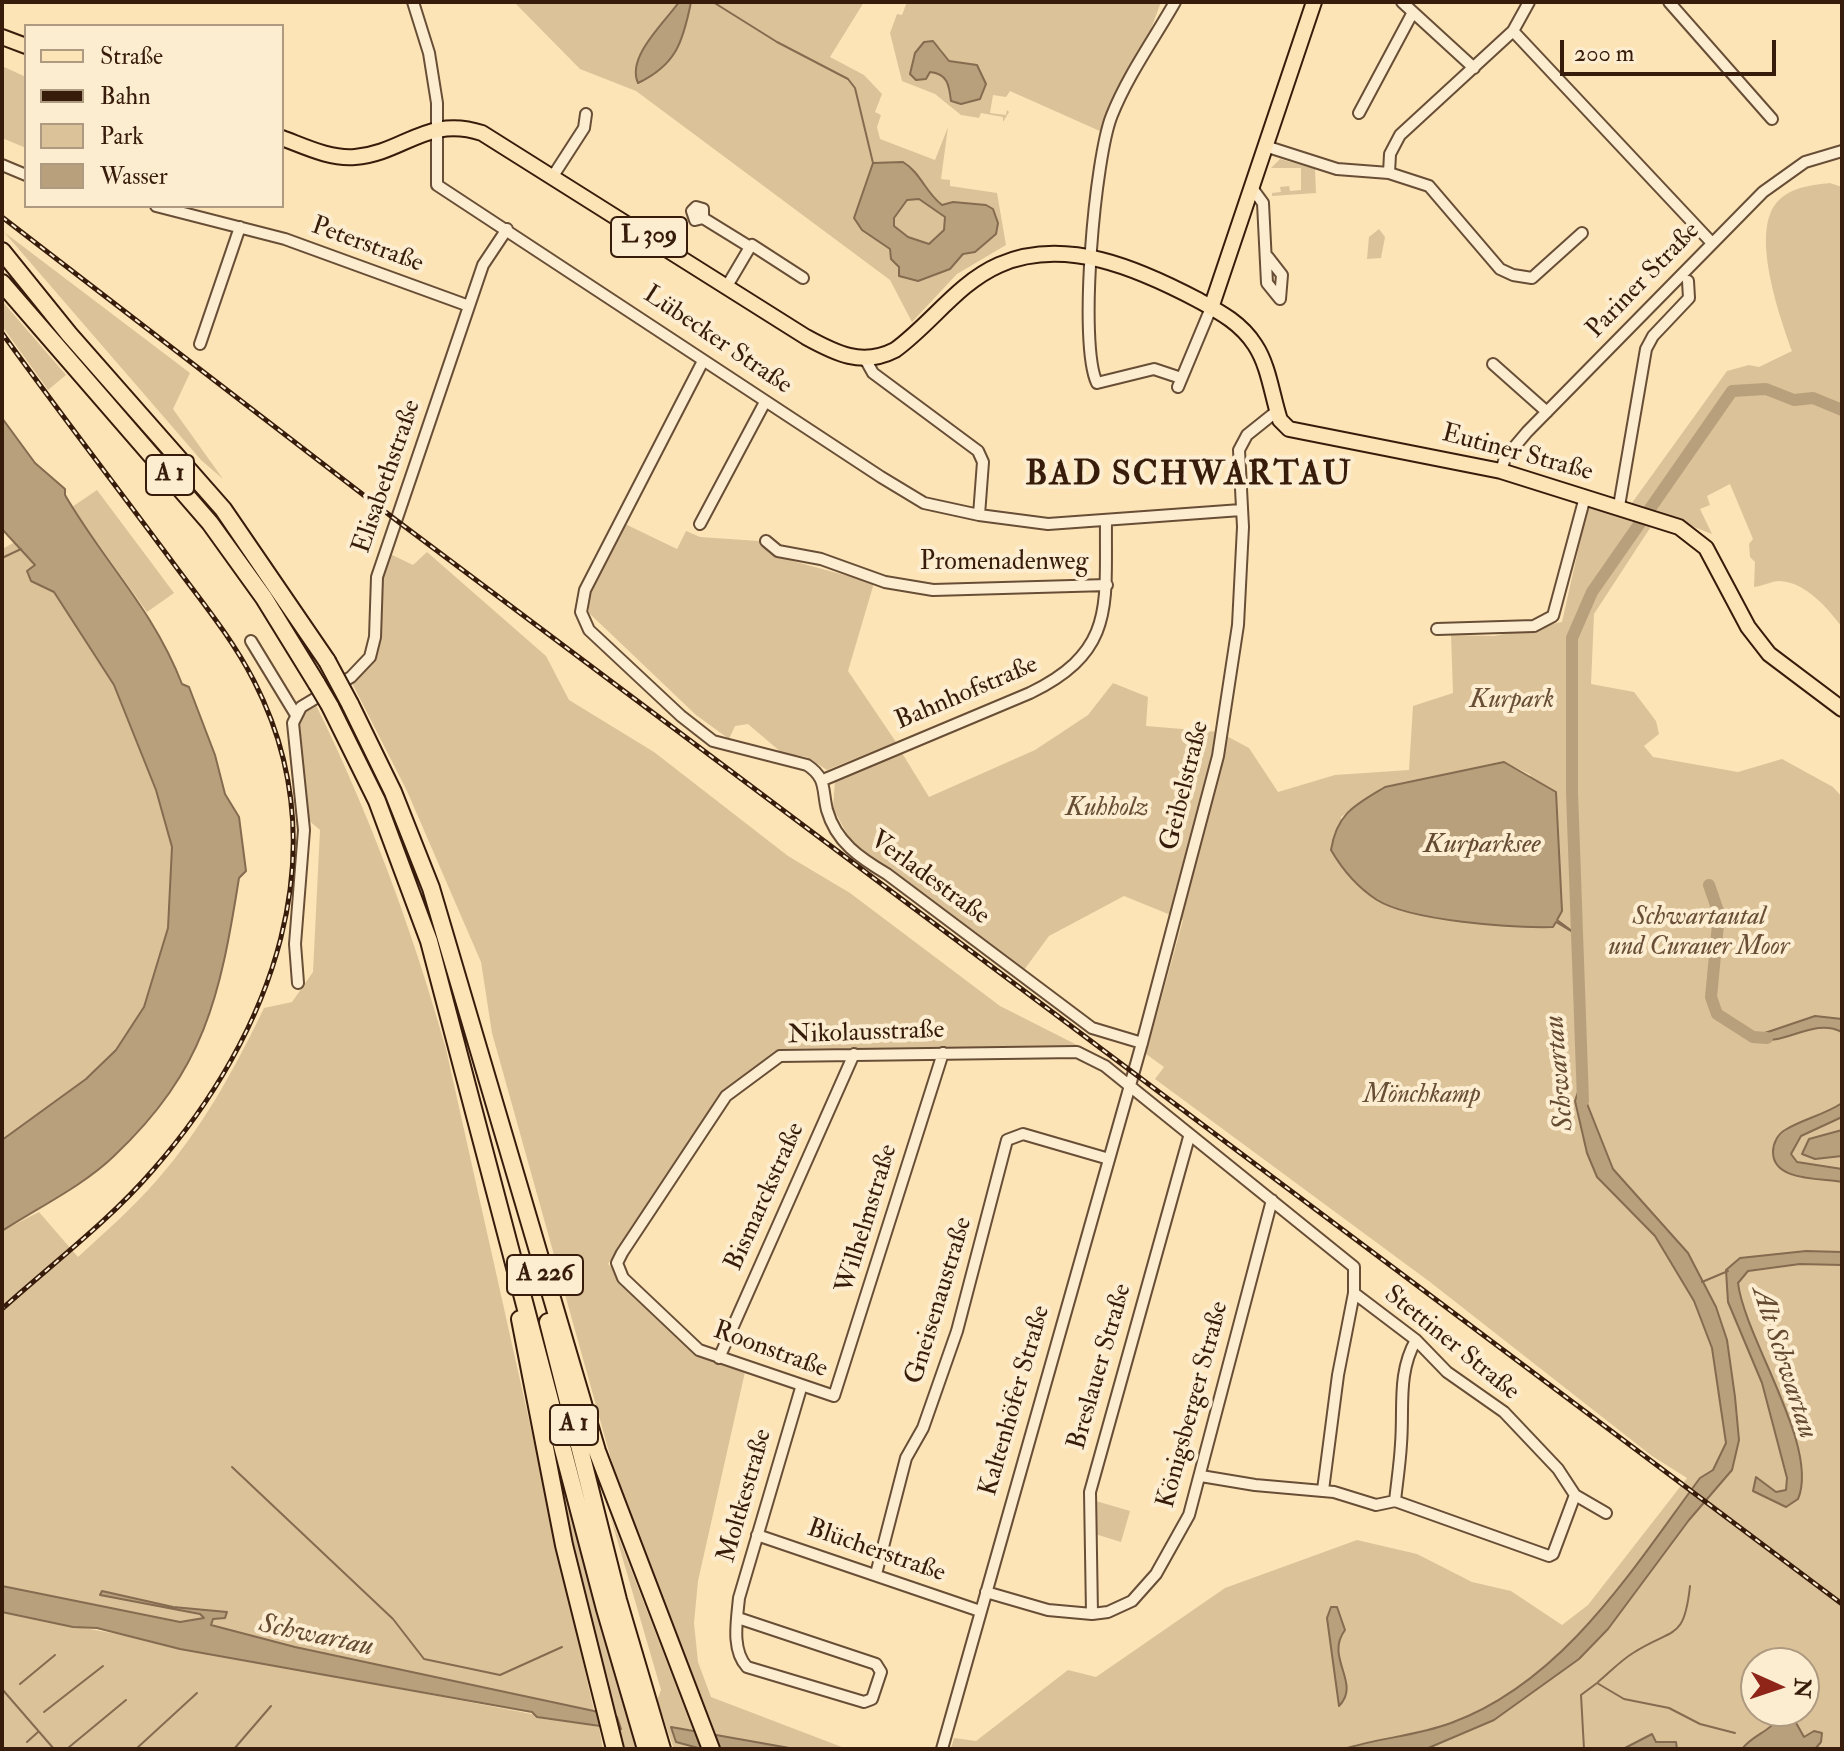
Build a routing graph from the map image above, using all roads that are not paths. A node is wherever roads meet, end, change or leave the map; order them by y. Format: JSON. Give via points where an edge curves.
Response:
{"nodes":[{"id":1,"x":413,"y":2,"type":"edge"},
{"id":2,"x":1175,"y":2,"type":"edge"},
{"id":3,"x":1314,"y":2,"type":"edge"},
{"id":4,"x":1402,"y":2,"type":"edge"},
{"id":5,"x":1529,"y":2,"type":"edge"},
{"id":6,"x":1669,"y":2,"type":"edge"},
{"id":7,"x":1413,"y":12,"type":"junction"},
{"id":8,"x":1513,"y":31,"type":"junction"},
{"id":9,"x":2,"y":37,"type":"edge"},
{"id":10,"x":24,"y":45,"type":"edge"},
{"id":11,"x":1474,"y":68,"type":"junction"},
{"id":12,"x":1359,"y":113,"type":"dead end"},
{"id":13,"x":586,"y":114,"type":"dead end"},
{"id":14,"x":1772,"y":119,"type":"dead end"},
{"id":15,"x":438,"y":127,"type":"junction"},
{"id":16,"x":284,"y":139,"type":"edge"},
{"id":17,"x":1265,"y":146,"type":"junction"},
{"id":18,"x":1842,"y":151,"type":"edge"},
{"id":19,"x":2,"y":165,"type":"edge"},
{"id":20,"x":1389,"y":173,"type":"junction"},
{"id":21,"x":24,"y":174,"type":"edge"},
{"id":22,"x":553,"y":176,"type":"junction"},
{"id":23,"x":1252,"y":188,"type":"junction"},
{"id":24,"x":164,"y":208,"type":"edge"},
{"id":25,"x":703,"y":218,"type":"dead end"},
{"id":26,"x":240,"y":227,"type":"junction"},
{"id":27,"x":507,"y":229,"type":"junction"},
{"id":28,"x":1582,"y":233,"type":"dead end"},
{"id":29,"x":1712,"y":243,"type":"junction"},
{"id":30,"x":750,"y":247,"type":"junction"},
{"id":31,"x":2,"y":251,"type":"edge"},
{"id":32,"x":1268,"y":257,"type":"dead end"},
{"id":33,"x":1092,"y":258,"type":"junction"},
{"id":34,"x":803,"y":278,"type":"dead end"},
{"id":35,"x":1688,"y":281,"type":"dead end"},
{"id":36,"x":2,"y":283,"type":"edge"},
{"id":37,"x":727,"y":286,"type":"junction"},
{"id":38,"x":469,"y":306,"type":"junction"},
{"id":39,"x":1211,"y":308,"type":"junction"},
{"id":40,"x":200,"y":344,"type":"dead end"},
{"id":41,"x":864,"y":357,"type":"junction"},
{"id":42,"x":703,"y":361,"type":"junction"},
{"id":43,"x":1493,"y":364,"type":"dead end"},
{"id":44,"x":765,"y":402,"type":"junction"},
{"id":45,"x":1277,"y":411,"type":"junction"},
{"id":46,"x":1547,"y":412,"type":"junction"},
{"id":47,"x":1501,"y":471,"type":"junction"},
{"id":48,"x":1585,"y":497,"type":"junction"},
{"id":49,"x":1619,"y":506,"type":"junction"},
{"id":50,"x":1241,"y":510,"type":"junction"},
{"id":51,"x":979,"y":515,"type":"junction"},
{"id":52,"x":1106,"y":522,"type":"junction"},
{"id":53,"x":700,"y":524,"type":"dead end"},
{"id":54,"x":766,"y":541,"type":"dead end"},
{"id":55,"x":1107,"y":585,"type":"junction"},
{"id":56,"x":1437,"y":629,"type":"dead end"},
{"id":57,"x":251,"y":641,"type":"dead end"},
{"id":58,"x":1842,"y":709,"type":"edge"},
{"id":59,"x":296,"y":715,"type":"junction"},
{"id":60,"x":823,"y":780,"type":"junction"},
{"id":61,"x":298,"y":983,"type":"dead end"},
{"id":62,"x":1142,"y":1043,"type":"junction"},
{"id":63,"x":943,"y":1053,"type":"junction"},
{"id":64,"x":854,"y":1054,"type":"junction"},
{"id":65,"x":1135,"y":1066,"type":"joint"},
{"id":66,"x":1129,"y":1087,"type":"junction"},
{"id":67,"x":492,"y":1100,"type":"junction"},
{"id":68,"x":1189,"y":1137,"type":"junction"},
{"id":69,"x":1109,"y":1159,"type":"junction"},
{"id":70,"x":1272,"y":1200,"type":"junction"},
{"id":71,"x":500,"y":1207,"type":"junction"},
{"id":72,"x":623,"y":1278,"type":"joint"},
{"id":73,"x":1354,"y":1293,"type":"junction"},
{"id":74,"x":1416,"y":1340,"type":"junction"},
{"id":75,"x":719,"y":1358,"type":"junction"},
{"id":76,"x":801,"y":1388,"type":"junction"},
{"id":77,"x":834,"y":1396,"type":"joint"},
{"id":78,"x":1201,"y":1476,"type":"junction"},
{"id":79,"x":1323,"y":1490,"type":"junction"},
{"id":80,"x":1575,"y":1495,"type":"junction"},
{"id":81,"x":1395,"y":1501,"type":"junction"},
{"id":82,"x":1606,"y":1513,"type":"dead end"},
{"id":83,"x":757,"y":1535,"type":"junction"},
{"id":84,"x":876,"y":1574,"type":"junction"},
{"id":85,"x":986,"y":1592,"type":"junction"},
{"id":86,"x":980,"y":1611,"type":"junction"},
{"id":87,"x":1092,"y":1614,"type":"junction"},
{"id":88,"x":738,"y":1618,"type":"junction"},
{"id":89,"x":613,"y":1741,"type":"edge"},
{"id":90,"x":646,"y":1749,"type":"edge"},
{"id":91,"x":662,"y":1749,"type":"edge"},
{"id":92,"x":711,"y":1749,"type":"edge"},
{"id":93,"x":942,"y":1749,"type":"edge"}],
"edges":[{"from":1,"to":15,"type":"street","via":[[429,53]]},
{"from":2,"to":33,"type":"street","via":[[1111,116],[1104,138]]},
{"from":3,"to":17,"type":"main road"},
{"from":4,"to":7,"type":"street"},
{"from":5,"to":8,"type":"street"},
{"from":6,"to":14,"type":"street"},
{"from":7,"to":11,"type":"street"},
{"from":7,"to":12,"type":"street"},
{"from":8,"to":11,"type":"street"},
{"from":8,"to":29,"type":"street"},
{"from":9,"to":10,"type":"main road"},
{"from":11,"to":20,"type":"street","via":[[1400,135],[1390,154]]},
{"from":13,"to":22,"type":"street","via":[[584,128]]},
{"from":15,"to":16,"type":"main road","number":"L 309","via":[[354,157],[333,156]]},
{"from":15,"to":22,"type":"main road","number":"L 309","via":[[482,133]]},
{"from":15,"to":27,"type":"street","name":"Lübecker Straße","via":[[437,185]]},
{"from":17,"to":20,"type":"street","via":[[1337,169]]},
{"from":17,"to":23,"type":"main road"},
{"from":18,"to":29,"type":"street","name":"Pariner Straße","via":[[1792,169]]},
{"from":19,"to":21,"type":"street"},
{"from":20,"to":28,"type":"street","via":[[1429,186],[1500,269],[1513,275],[1532,278]]},
{"from":22,"to":37,"type":"main road","number":"L 309"},
{"from":23,"to":32,"type":"street","via":[[1263,203]]},
{"from":23,"to":39,"type":"main road"},
{"from":24,"to":26,"type":"street","name":"Peterstraße"},
{"from":25,"to":30,"type":"street"},
{"from":26,"to":38,"type":"street","name":"Peterstraße"},
{"from":26,"to":40,"type":"street"},
{"from":27,"to":38,"type":"street","name":"Elisabethstraße","via":[[483,265]]},
{"from":27,"to":42,"type":"street","name":"Lübecker Straße"},
{"from":29,"to":46,"type":"street","name":"Pariner Straße"},
{"from":30,"to":34,"type":"street"},
{"from":30,"to":37,"type":"street"},
{"from":31,"to":67,"type":"highway","number":"A 1","bridge":true,"via":[[223,509],[327,661],[398,804],[431,888]]},
{"from":33,"to":39,"type":"main road","number":"L 309","via":[[1142,273]]},
{"from":33,"to":39,"type":"street","via":[[1088,327],[1097,383],[1154,369],[1179,382]]},
{"from":33,"to":41,"type":"main road","number":"L 309","via":[[1029,255],[999,265],[966,286],[908,341],[884,356]]},
{"from":35,"to":49,"type":"street","via":[[1689,298],[1646,349]]},
{"from":36,"to":71,"type":"highway","number":"A 1","bridge":true,"via":[[210,523],[264,598],[330,706],[377,801],[414,894]]},
{"from":37,"to":41,"type":"main road","number":"L 309","via":[[839,355]]},
{"from":38,"to":59,"type":"street","name":"Elisabethstraße","via":[[377,577],[370,657],[351,677]]},
{"from":39,"to":45,"type":"main road","number":"L 309","via":[[1242,329],[1257,347]]},
{"from":41,"to":51,"type":"street","via":[[873,373],[978,451],[983,462]]},
{"from":42,"to":44,"type":"street","name":"Lübecker Straße"},
{"from":42,"to":60,"type":"street","via":[[585,590],[581,612],[589,630],[700,733],[724,746],[807,765]]},
{"from":43,"to":46,"type":"street"},
{"from":44,"to":51,"type":"street","name":"Lübecker Straße","via":[[924,503]]},
{"from":44,"to":53,"type":"street"},
{"from":45,"to":47,"type":"main road","name":"Eutiner Straße","via":[[1306,430]]},
{"from":45,"to":50,"type":"street","name":"Geibelstraße","via":[[1247,435],[1239,450]]},
{"from":46,"to":47,"type":"street","name":"Pariner Straße","via":[[1505,458]]},
{"from":47,"to":48,"type":"main road","name":"Eutiner Straße"},
{"from":48,"to":49,"type":"main road","name":"Eutiner Straße"},
{"from":48,"to":56,"type":"street","via":[[1553,616],[1534,626]]},
{"from":49,"to":58,"type":"main road","name":"Eutiner Straße","via":[[1679,527],[1706,548],[1748,627],[1769,654]]},
{"from":50,"to":52,"type":"street","name":"Lübecker Straße"},
{"from":50,"to":62,"type":"street","name":"Geibelstraße","via":[[1238,625],[1227,710]]},
{"from":51,"to":52,"type":"street","name":"Lübecker Straße","via":[[1048,524]]},
{"from":52,"to":55,"type":"street","name":"Bahnhofstraße"},
{"from":54,"to":55,"type":"street","name":"Promenadenweg","via":[[778,551],[933,590]]},
{"from":55,"to":60,"type":"street","name":"Bahnhofstraße","via":[[1097,634],[1061,678]]},
{"from":57,"to":59,"type":"street"},
{"from":59,"to":61,"type":"street","via":[[292,732],[304,830],[295,944]]},
{"from":60,"to":62,"type":"street","name":"Verladestraße","via":[[827,809],[854,855],[887,874],[1092,1028]]},
{"from":62,"to":65,"type":"street","name":"Geibelstraße"},
{"from":63,"to":64,"type":"street","name":"Nikolausstraße"},
{"from":63,"to":66,"type":"street","name":"Nikolausstraße","via":[[1077,1052],[1092,1057]]},
{"from":63,"to":77,"type":"street","name":"Wilhelmstraße"},
{"from":64,"to":72,"type":"street","name":"Nikolausstraße","via":[[780,1056],[726,1096],[622,1253],[617,1263]]},
{"from":64,"to":75,"type":"street","name":"Bismarckstraße"},
{"from":65,"to":66,"type":"street","name":"Kaltenhöfer Straße"},
{"from":66,"to":68,"type":"street","name":"Stettiner Straße"},
{"from":66,"to":69,"type":"street","name":"Kaltenhöfer Straße"},
{"from":67,"to":91,"type":"highway","number":"A 1","via":[[618,1600]]},
{"from":67,"to":92,"type":"highway","number":"A 226","via":[[597,1451]]},
{"from":68,"to":70,"type":"street","name":"Stettiner Straße"},
{"from":68,"to":87,"type":"street","name":"Breslauer Straße","via":[[1090,1492]]},
{"from":69,"to":84,"type":"street","name":"Gneisenaustraße","via":[[1023,1134],[1007,1140],[957,1331],[923,1428],[906,1458]]},
{"from":69,"to":85,"type":"street","name":"Kaltenhöfer Straße"},
{"from":70,"to":73,"type":"street","name":"Stettiner Straße","via":[[1350,1260],[1356,1275]]},
{"from":70,"to":78,"type":"street","name":"Königsberger Straße"},
{"from":71,"to":89,"type":"highway","number":"A 226","via":[[564,1545]]},
{"from":71,"to":90,"type":"highway","number":"A 1"},
{"from":72,"to":75,"type":"street","name":"Roonstraße","via":[[699,1350]]},
{"from":73,"to":74,"type":"street","name":"Stettiner Straße"},
{"from":73,"to":79,"type":"street"},
{"from":74,"to":80,"type":"street","name":"Stettiner Straße","via":[[1447,1372],[1504,1412]]},
{"from":74,"to":81,"type":"street","via":[[1402,1391]]},
{"from":75,"to":76,"type":"street","name":"Roonstraße"},
{"from":76,"to":77,"type":"street","name":"Roonstraße"},
{"from":76,"to":83,"type":"street","name":"Moltkestraße"},
{"from":78,"to":79,"type":"street"},
{"from":78,"to":87,"type":"street","name":"Königsberger Straße","via":[[1181,1531],[1156,1574],[1132,1601]]},
{"from":79,"to":81,"type":"street","via":[[1376,1505]]},
{"from":80,"to":81,"type":"street","via":[[1549,1556]]},
{"from":80,"to":82,"type":"street","name":"Stettiner Straße"},
{"from":83,"to":84,"type":"street","name":"Blücherstraße"},
{"from":83,"to":88,"type":"street","name":"Moltkestraße"},
{"from":84,"to":86,"type":"street","name":"Blücherstraße"},
{"from":85,"to":86,"type":"street","name":"Kaltenhöfer Straße"},
{"from":85,"to":87,"type":"street","name":"Königsberger Straße","via":[[1048,1610]]},
{"from":86,"to":93,"type":"street","name":"Kaltenhöfer Straße"},
{"from":88,"to":88,"type":"street","name":"Moltkestraße","via":[[738,1654],[747,1667],[864,1702],[872,1699],[881,1672],[876,1664]]}]}
